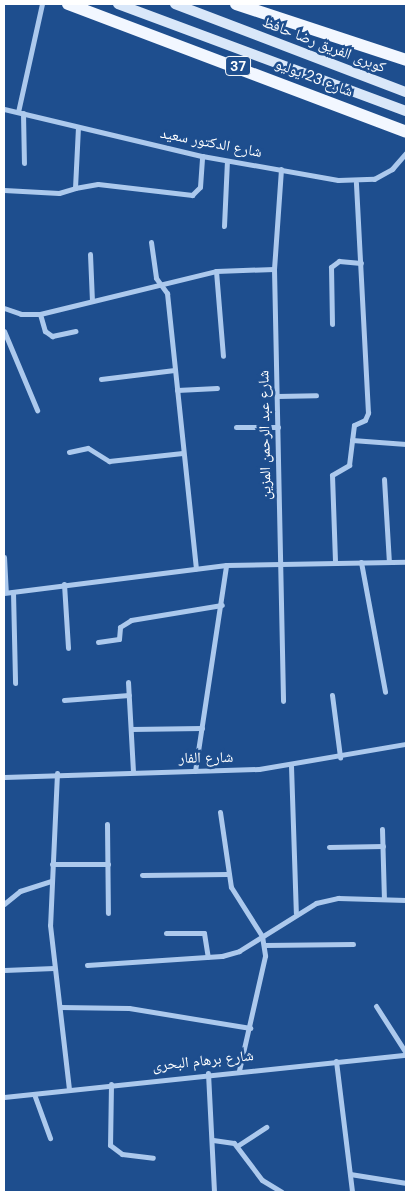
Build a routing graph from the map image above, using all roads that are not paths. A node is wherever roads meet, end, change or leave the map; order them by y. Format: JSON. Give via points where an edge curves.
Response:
{"nodes":[{"id":1,"x":42,"y":4,"type":"edge"},
{"id":2,"x":68,"y":4,"type":"edge"},
{"id":3,"x":118,"y":4,"type":"edge"},
{"id":4,"x":175,"y":4,"type":"edge"},
{"id":5,"x":236,"y":4,"type":"edge"},
{"id":6,"x":406,"y":60,"type":"edge"},
{"id":7,"x":406,"y":92,"type":"edge"},
{"id":8,"x":4,"y":109,"type":"edge"},
{"id":9,"x":406,"y":111,"type":"edge"},
{"id":10,"x":20,"y":113,"type":"junction"},
{"id":11,"x":78,"y":127,"type":"junction"},
{"id":12,"x":406,"y":132,"type":"edge"},
{"id":13,"x":406,"y":153,"type":"edge"},
{"id":14,"x":202,"y":156,"type":"junction"},
{"id":15,"x":227,"y":160,"type":"junction"},
{"id":16,"x":24,"y":163,"type":"dead end"},
{"id":17,"x":281,"y":169,"type":"junction"},
{"id":18,"x":356,"y":182,"type":"junction"},
{"id":19,"x":75,"y":188,"type":"junction"},
{"id":20,"x":4,"y":190,"type":"edge"},
{"id":21,"x":224,"y":226,"type":"dead end"},
{"id":22,"x":151,"y":242,"type":"dead end"},
{"id":23,"x":90,"y":254,"type":"dead end"},
{"id":24,"x":361,"y":263,"type":"junction"},
{"id":25,"x":274,"y":269,"type":"junction"},
{"id":26,"x":216,"y":271,"type":"junction"},
{"id":27,"x":163,"y":285,"type":"junction"},
{"id":28,"x":92,"y":301,"type":"junction"},
{"id":29,"x":4,"y":308,"type":"edge"},
{"id":30,"x":40,"y":314,"type":"junction"},
{"id":31,"x":332,"y":324,"type":"dead end"},
{"id":32,"x":4,"y":331,"type":"edge"},
{"id":33,"x":75,"y":331,"type":"dead end"},
{"id":34,"x":223,"y":356,"type":"dead end"},
{"id":35,"x":174,"y":370,"type":"junction"},
{"id":36,"x":100,"y":379,"type":"dead end"},
{"id":37,"x":217,"y":388,"type":"dead end"},
{"id":38,"x":177,"y":390,"type":"junction"},
{"id":39,"x":316,"y":395,"type":"dead end"},
{"id":40,"x":277,"y":396,"type":"junction"},
{"id":41,"x":37,"y":410,"type":"dead end"},
{"id":42,"x":236,"y":427,"type":"dead end"},
{"id":43,"x":278,"y":427,"type":"junction"},
{"id":44,"x":352,"y":440,"type":"junction"},
{"id":45,"x":406,"y":444,"type":"edge"},
{"id":46,"x":69,"y":452,"type":"dead end"},
{"id":47,"x":183,"y":453,"type":"junction"},
{"id":48,"x":384,"y":479,"type":"dead end"},
{"id":49,"x":4,"y":557,"type":"edge"},
{"id":50,"x":335,"y":562,"type":"junction"},
{"id":51,"x":361,"y":562,"type":"junction"},
{"id":52,"x":389,"y":562,"type":"junction"},
{"id":53,"x":406,"y":562,"type":"edge"},
{"id":54,"x":280,"y":564,"type":"junction"},
{"id":55,"x":226,"y":565,"type":"junction"},
{"id":56,"x":196,"y":568,"type":"junction"},
{"id":57,"x":64,"y":584,"type":"junction"},
{"id":58,"x":13,"y":592,"type":"junction"},
{"id":59,"x":5,"y":593,"type":"edge"},
{"id":60,"x":222,"y":605,"type":"junction"},
{"id":61,"x":98,"y":642,"type":"dead end"},
{"id":62,"x":68,"y":648,"type":"dead end"},
{"id":63,"x":128,"y":682,"type":"dead end"},
{"id":64,"x":15,"y":684,"type":"dead end"},
{"id":65,"x":385,"y":692,"type":"dead end"},
{"id":66,"x":129,"y":695,"type":"junction"},
{"id":67,"x":332,"y":695,"type":"dead end"},
{"id":68,"x":64,"y":700,"type":"dead end"},
{"id":69,"x":283,"y":701,"type":"dead end"},
{"id":70,"x":202,"y":728,"type":"junction"},
{"id":71,"x":131,"y":730,"type":"junction"},
{"id":72,"x":406,"y":744,"type":"edge"},
{"id":73,"x":340,"y":757,"type":"junction"},
{"id":74,"x":292,"y":766,"type":"junction"},
{"id":75,"x":195,"y":770,"type":"junction"},
{"id":76,"x":133,"y":772,"type":"junction"},
{"id":77,"x":57,"y":773,"type":"junction"},
{"id":78,"x":4,"y":777,"type":"edge"},
{"id":79,"x":220,"y":812,"type":"dead end"},
{"id":80,"x":108,"y":824,"type":"dead end"},
{"id":81,"x":382,"y":829,"type":"dead end"},
{"id":82,"x":383,"y":846,"type":"junction"},
{"id":83,"x":329,"y":847,"type":"dead end"},
{"id":84,"x":52,"y":864,"type":"junction"},
{"id":85,"x":108,"y":864,"type":"junction"},
{"id":86,"x":228,"y":874,"type":"junction"},
{"id":87,"x":142,"y":875,"type":"dead end"},
{"id":88,"x":51,"y":881,"type":"junction"},
{"id":89,"x":384,"y":899,"type":"junction"},
{"id":90,"x":406,"y":900,"type":"edge"},
{"id":91,"x":4,"y":904,"type":"edge"},
{"id":92,"x":108,"y":913,"type":"dead end"},
{"id":93,"x":296,"y":913,"type":"junction"},
{"id":94,"x":166,"y":932,"type":"dead end"},
{"id":95,"x":262,"y":936,"type":"junction"},
{"id":96,"x":353,"y":944,"type":"dead end"},
{"id":97,"x":264,"y":945,"type":"junction"},
{"id":98,"x":208,"y":957,"type":"junction"},
{"id":99,"x":87,"y":965,"type":"dead end"},
{"id":100,"x":54,"y":968,"type":"junction"},
{"id":101,"x":4,"y":970,"type":"edge"},
{"id":102,"x":376,"y":1006,"type":"dead end"},
{"id":103,"x":60,"y":1008,"type":"junction"},
{"id":104,"x":250,"y":1028,"type":"junction"},
{"id":105,"x":406,"y":1054,"type":"edge"},
{"id":106,"x":336,"y":1061,"type":"junction"},
{"id":107,"x":239,"y":1070,"type":"junction"},
{"id":108,"x":208,"y":1074,"type":"junction"},
{"id":109,"x":110,"y":1084,"type":"junction"},
{"id":110,"x":69,"y":1089,"type":"junction"},
{"id":111,"x":34,"y":1094,"type":"junction"},
{"id":112,"x":4,"y":1097,"type":"edge"},
{"id":113,"x":266,"y":1127,"type":"dead end"},
{"id":114,"x":50,"y":1138,"type":"dead end"},
{"id":115,"x":213,"y":1140,"type":"junction"},
{"id":116,"x":238,"y":1146,"type":"junction"},
{"id":117,"x":153,"y":1158,"type":"dead end"},
{"id":118,"x":350,"y":1174,"type":"junction"},
{"id":119,"x":406,"y":1183,"type":"edge"},
{"id":120,"x":214,"y":1192,"type":"edge"},
{"id":121,"x":282,"y":1192,"type":"edge"},
{"id":122,"x":352,"y":1192,"type":"edge"}],
"edges":[{"from":1,"to":10,"type":"street"},
{"from":2,"to":12,"type":"main road","name":"شارع 23 يوليو","number":"37"},
{"from":3,"to":9,"type":"main road"},
{"from":4,"to":7,"type":"main road","name":"كوبرى الفريق رضا حافظ"},
{"from":5,"to":6,"type":"main road"},
{"from":8,"to":10,"type":"street","name":"شارع الدكتور سعيد"},
{"from":10,"to":11,"type":"street","name":"شارع الدكتور سعيد"},
{"from":10,"to":16,"type":"street"},
{"from":11,"to":14,"type":"street","name":"شارع الدكتور سعيد"},
{"from":11,"to":19,"type":"street"},
{"from":13,"to":18,"type":"street","name":"شارع الدكتور سعيد","via":[[392,169]]},
{"from":14,"to":15,"type":"street","name":"شارع الدكتور سعيد"},
{"from":14,"to":19,"type":"street","via":[[200,187],[192,195],[98,184]]},
{"from":15,"to":17,"type":"street","name":"شارع الدكتور سعيد"},
{"from":15,"to":21,"type":"street"},
{"from":17,"to":18,"type":"street","name":"شارع الدكتور سعيد"},
{"from":17,"to":25,"type":"street","name":"شارع عبد الرحمن المزين"},
{"from":18,"to":24,"type":"street"},
{"from":19,"to":20,"type":"street","via":[[59,193]]},
{"from":22,"to":27,"type":"street","via":[[156,278]]},
{"from":23,"to":28,"type":"street"},
{"from":24,"to":31,"type":"street","via":[[339,261],[331,267]]},
{"from":24,"to":44,"type":"street","via":[[368,413],[365,420],[354,425]]},
{"from":25,"to":26,"type":"street"},
{"from":25,"to":40,"type":"street","name":"شارع عبد الرحمن المزين"},
{"from":26,"to":27,"type":"street"},
{"from":26,"to":34,"type":"street"},
{"from":27,"to":28,"type":"street"},
{"from":27,"to":35,"type":"street"},
{"from":28,"to":30,"type":"street"},
{"from":29,"to":30,"type":"street","via":[[21,314]]},
{"from":30,"to":33,"type":"street","via":[[45,330],[52,336]]},
{"from":32,"to":41,"type":"street"},
{"from":35,"to":36,"type":"street"},
{"from":35,"to":38,"type":"street"},
{"from":37,"to":38,"type":"street"},
{"from":38,"to":47,"type":"street"},
{"from":39,"to":40,"type":"street"},
{"from":40,"to":43,"type":"street","name":"شارع عبد الرحمن المزين"},
{"from":42,"to":43,"type":"street"},
{"from":43,"to":54,"type":"street","name":"شارع عبد الرحمن المزين"},
{"from":44,"to":45,"type":"street"},
{"from":44,"to":50,"type":"street","via":[[349,465],[332,475]]},
{"from":46,"to":47,"type":"street","via":[[88,448],[109,460]]},
{"from":47,"to":56,"type":"street"},
{"from":48,"to":52,"type":"street"},
{"from":49,"to":59,"type":"street"},
{"from":50,"to":51,"type":"street"},
{"from":50,"to":54,"type":"street"},
{"from":51,"to":52,"type":"street"},
{"from":51,"to":65,"type":"street"},
{"from":52,"to":53,"type":"street"},
{"from":54,"to":55,"type":"street"},
{"from":54,"to":69,"type":"street","name":"شارع عبد الرحمن المزين"},
{"from":55,"to":56,"type":"street"},
{"from":55,"to":60,"type":"street"},
{"from":56,"to":57,"type":"street"},
{"from":57,"to":58,"type":"street"},
{"from":57,"to":62,"type":"street"},
{"from":58,"to":59,"type":"street"},
{"from":58,"to":64,"type":"street"},
{"from":60,"to":61,"type":"street","via":[[131,620],[122,624],[119,639]]},
{"from":60,"to":70,"type":"street"},
{"from":63,"to":66,"type":"street"},
{"from":66,"to":68,"type":"street"},
{"from":66,"to":71,"type":"street"},
{"from":67,"to":73,"type":"street"},
{"from":70,"to":71,"type":"street"},
{"from":70,"to":75,"type":"street"},
{"from":71,"to":76,"type":"street"},
{"from":72,"to":73,"type":"street","name":"شارع الفار"},
{"from":73,"to":74,"type":"street","name":"شارع الفار"},
{"from":74,"to":75,"type":"street","name":"شارع الفار"},
{"from":74,"to":93,"type":"street"},
{"from":75,"to":76,"type":"street","name":"شارع الفار"},
{"from":76,"to":77,"type":"street","name":"شارع الفار"},
{"from":77,"to":78,"type":"street","name":"شارع الفار"},
{"from":77,"to":84,"type":"street"},
{"from":79,"to":86,"type":"street"},
{"from":80,"to":85,"type":"street"},
{"from":81,"to":82,"type":"street"},
{"from":82,"to":83,"type":"street"},
{"from":82,"to":89,"type":"street"},
{"from":84,"to":85,"type":"street"},
{"from":84,"to":88,"type":"street"},
{"from":85,"to":92,"type":"street"},
{"from":86,"to":87,"type":"street"},
{"from":86,"to":95,"type":"street","via":[[236,898]]},
{"from":88,"to":91,"type":"street","via":[[20,891]]},
{"from":88,"to":100,"type":"street"},
{"from":89,"to":90,"type":"street"},
{"from":89,"to":93,"type":"street","via":[[338,898]]},
{"from":93,"to":95,"type":"street"},
{"from":94,"to":98,"type":"street","via":[[204,933]]},
{"from":95,"to":97,"type":"street"},
{"from":95,"to":98,"type":"street","via":[[240,951]]},
{"from":96,"to":97,"type":"street"},
{"from":97,"to":104,"type":"street","via":[[265,967]]},
{"from":98,"to":99,"type":"street"},
{"from":100,"to":101,"type":"street"},
{"from":100,"to":103,"type":"street"},
{"from":102,"to":105,"type":"street"},
{"from":103,"to":104,"type":"street","via":[[129,1008]]},
{"from":103,"to":110,"type":"street"},
{"from":104,"to":107,"type":"street"},
{"from":105,"to":106,"type":"street","name":"شارع برهام البحرى"},
{"from":106,"to":107,"type":"street","name":"شارع برهام البحرى"},
{"from":106,"to":118,"type":"street"},
{"from":107,"to":108,"type":"street","name":"شارع برهام البحرى"},
{"from":108,"to":109,"type":"street","name":"شارع برهام البحرى"},
{"from":108,"to":115,"type":"street"},
{"from":109,"to":110,"type":"street","name":"شارع برهام البحرى"},
{"from":109,"to":117,"type":"street","via":[[110,1145],[122,1154]]},
{"from":110,"to":111,"type":"street","name":"شارع برهام البحرى"},
{"from":111,"to":112,"type":"street","name":"شارع برهام البحرى"},
{"from":111,"to":114,"type":"street"},
{"from":113,"to":116,"type":"street"},
{"from":115,"to":116,"type":"street"},
{"from":115,"to":120,"type":"street"},
{"from":116,"to":121,"type":"street","via":[[262,1180]]},
{"from":118,"to":119,"type":"street"},
{"from":118,"to":122,"type":"street"}]}
